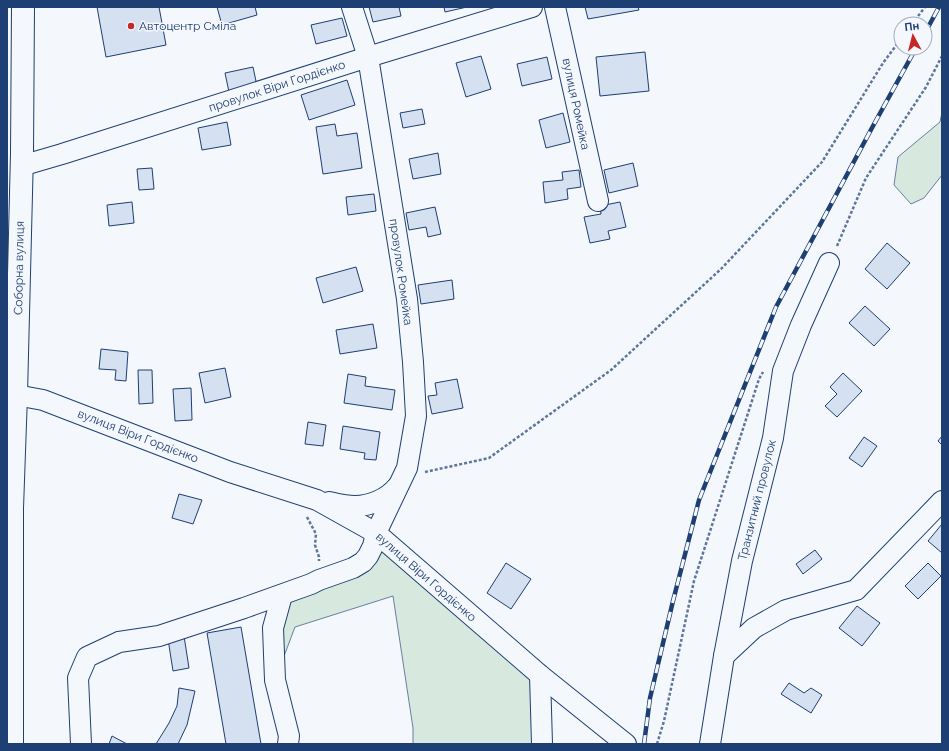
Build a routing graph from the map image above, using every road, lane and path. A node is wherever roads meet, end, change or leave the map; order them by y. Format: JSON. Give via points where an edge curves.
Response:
{"nodes":[{"id":1,"x":23,"y":7,"type":"edge"},
{"id":2,"x":352,"y":7,"type":"edge"},
{"id":3,"x":532,"y":7,"type":"edge"},
{"id":4,"x":555,"y":7,"type":"edge"},
{"id":5,"x":925,"y":7,"type":"edge"},
{"id":6,"x":918,"y":16,"type":"edge"},
{"id":7,"x":893,"y":50,"type":"edge"},
{"id":8,"x":942,"y":56,"type":"edge"},
{"id":9,"x":368,"y":57,"type":"junction"},
{"id":10,"x":21,"y":166,"type":"junction"},
{"id":11,"x":598,"y":201,"type":"dead end"},
{"id":12,"x":829,"y":263,"type":"joint"},
{"id":13,"x":763,"y":372,"type":"dead end"},
{"id":14,"x":12,"y":397,"type":"edge"},
{"id":15,"x":401,"y":481,"type":"junction"},
{"id":16,"x":292,"y":492,"type":"junction"},
{"id":17,"x":317,"y":500,"type":"junction"},
{"id":18,"x":942,"y":501,"type":"edge"},
{"id":19,"x":376,"y":533,"type":"junction"},
{"id":20,"x":319,"y":580,"type":"junction"},
{"id":21,"x":282,"y":594,"type":"junction"},
{"id":22,"x":724,"y":656,"type":"junction"},
{"id":23,"x":540,"y":675,"type":"junction"},
{"id":24,"x":12,"y":744,"type":"edge"},
{"id":25,"x":81,"y":744,"type":"edge"},
{"id":26,"x":288,"y":744,"type":"edge"},
{"id":27,"x":542,"y":744,"type":"edge"},
{"id":28,"x":626,"y":744,"type":"edge"},
{"id":29,"x":657,"y":744,"type":"edge"},
{"id":30,"x":710,"y":744,"type":"edge"}],
"edges":[{"from":1,"to":10,"type":"main road","name":"Соборна вулиця"},
{"from":2,"to":9,"type":"street","name":"провулок Ромейка"},
{"from":3,"to":9,"type":"street","name":"провулок Віри Гордієнко"},
{"from":4,"to":11,"type":"street","name":"вулиця Ромейка"},
{"from":5,"to":6,"type":"path"},
{"from":7,"to":15,"type":"path","via":[[822,162],[721,268],[611,370],[489,458]]},
{"from":8,"to":12,"type":"path","via":[[926,87],[866,178]]},
{"from":9,"to":10,"type":"street","name":"провулок Віри Гордієнко"},
{"from":9,"to":15,"type":"street","name":"провулок Ромейка","via":[[407,299],[413,362],[416,416],[407,468]]},
{"from":10,"to":14,"type":"main road","name":"Соборна вулиця"},
{"from":12,"to":22,"type":"street","name":"Транзитний провулок","via":[[800,325],[783,371],[773,438],[742,561]]},
{"from":13,"to":29,"type":"path","via":[[694,581]]},
{"from":14,"to":16,"type":"street","name":"вулиця Віри Гордієнко","via":[[43,400],[230,472]]},
{"from":14,"to":24,"type":"main road","name":"Соборна вулиця"},
{"from":15,"to":17,"type":"street","via":[[392,493],[366,505],[344,505]]},
{"from":15,"to":19,"type":"street","name":"провулок Ромейка"},
{"from":16,"to":17,"type":"street","name":"вулиця Віри Гордієнко"},
{"from":16,"to":20,"type":"path","via":[[316,534]]},
{"from":17,"to":19,"type":"street","name":"вулиця Віри Гордієнко"},
{"from":18,"to":22,"type":"street","via":[[856,590],[786,610],[754,628]]},
{"from":19,"to":20,"type":"street","name":"провулок Ромейка","via":[[373,546],[363,562]]},
{"from":19,"to":23,"type":"street","name":"вулиця Віри Гордієнко"},
{"from":20,"to":21,"type":"street","name":"провулок Ромейка"},
{"from":21,"to":25,"type":"street","name":"провулок Ромейка","via":[[159,636],[119,642],[87,657],[78,678]]},
{"from":21,"to":26,"type":"street","via":[[272,628],[275,680],[289,736]]},
{"from":22,"to":30,"type":"street","name":"Транзитний провулок"},
{"from":23,"to":27,"type":"street"},
{"from":23,"to":28,"type":"street","name":"вулиця Віри Гордієнко"}]}
